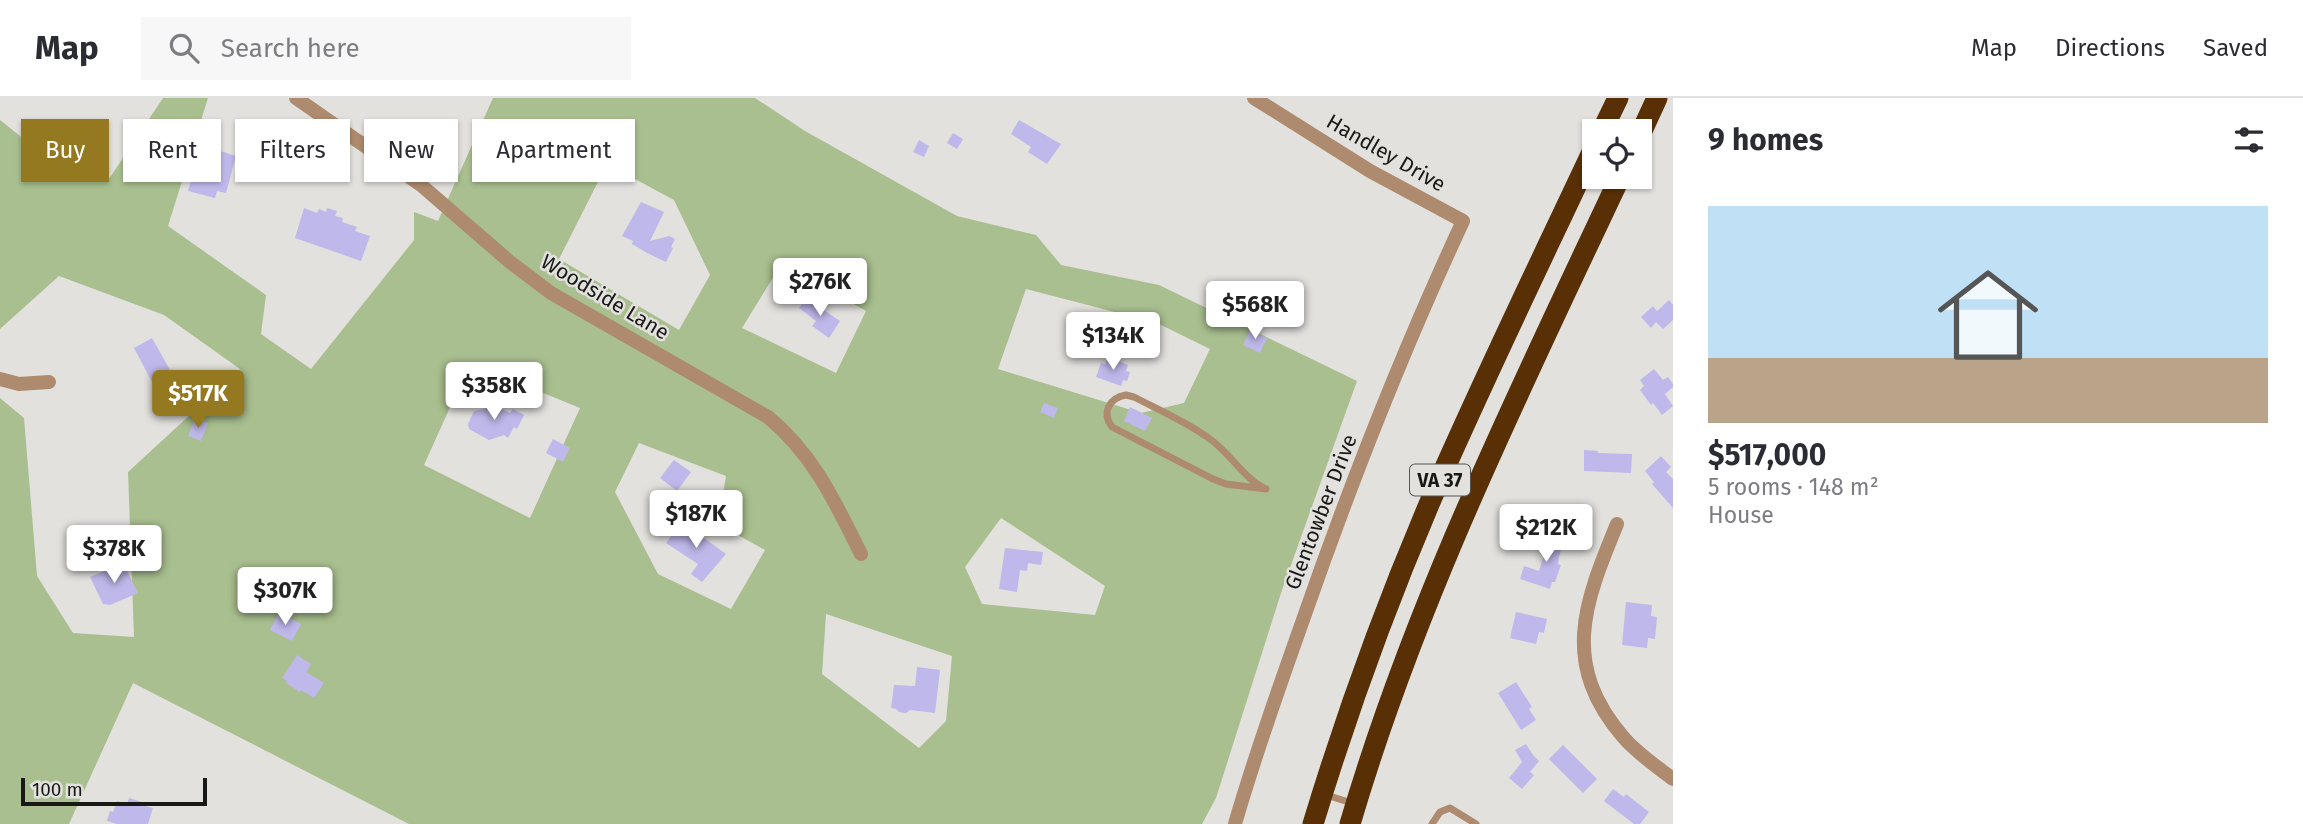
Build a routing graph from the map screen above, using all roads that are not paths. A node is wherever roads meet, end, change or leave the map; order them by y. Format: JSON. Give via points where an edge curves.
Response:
{"nodes":[{"id":1,"x":296,"y":98,"type":"edge"},
{"id":2,"x":1254,"y":98,"type":"edge"},
{"id":3,"x":1618,"y":98,"type":"edge"},
{"id":4,"x":1657,"y":98,"type":"edge"},
{"id":5,"x":1608,"y":119,"type":"edge"},
{"id":6,"x":1647,"y":119,"type":"edge"},
{"id":7,"x":1582,"y":174,"type":"edge"},
{"id":8,"x":1614,"y":189,"type":"edge"},
{"id":9,"x":1463,"y":221,"type":"joint"},
{"id":10,"x":0,"y":379,"type":"edge"},
{"id":11,"x":49,"y":382,"type":"dead end"},
{"id":12,"x":1260,"y":486,"type":"joint"},
{"id":13,"x":1617,"y":524,"type":"dead end"},
{"id":14,"x":862,"y":554,"type":"dead end"},
{"id":15,"x":1673,"y":779,"type":"edge"},
{"id":16,"x":1322,"y":794,"type":"junction"},
{"id":17,"x":1353,"y":814,"type":"edge"},
{"id":18,"x":1235,"y":824,"type":"edge"},
{"id":19,"x":1313,"y":824,"type":"edge"},
{"id":20,"x":1432,"y":824,"type":"edge"},
{"id":21,"x":1476,"y":824,"type":"edge"}],
"edges":[{"from":1,"to":14,"type":"street","name":"Woodside Lane","via":[[421,185],[551,293],[768,417],[794,440],[815,468]]},
{"from":2,"to":9,"type":"street","name":"Handley Drive","via":[[1370,171]]},
{"from":3,"to":5,"type":"highway"},
{"from":4,"to":6,"type":"highway"},
{"from":7,"to":16,"type":"highway","number":"VA 37","via":[[1433,495],[1371,649]]},
{"from":8,"to":17,"type":"highway","number":"VA 37","via":[[1444,562],[1403,665]]},
{"from":9,"to":18,"type":"street","name":"Glentowber Drive","via":[[1344,506]]},
{"from":10,"to":11,"type":"street","via":[[19,384]]},
{"from":12,"to":12,"type":"lane","via":[[1266,489],[1213,479],[1112,427],[1106,414],[1108,405],[1119,397],[1134,397],[1192,427]]},
{"from":13,"to":15,"type":"street","via":[[1585,618],[1583,654],[1610,720],[1624,738]]},
{"from":16,"to":17,"type":"lane"},
{"from":16,"to":19,"type":"highway","number":"VA 37"},
{"from":20,"to":21,"type":"lane","via":[[1440,811],[1451,808]]}]}
